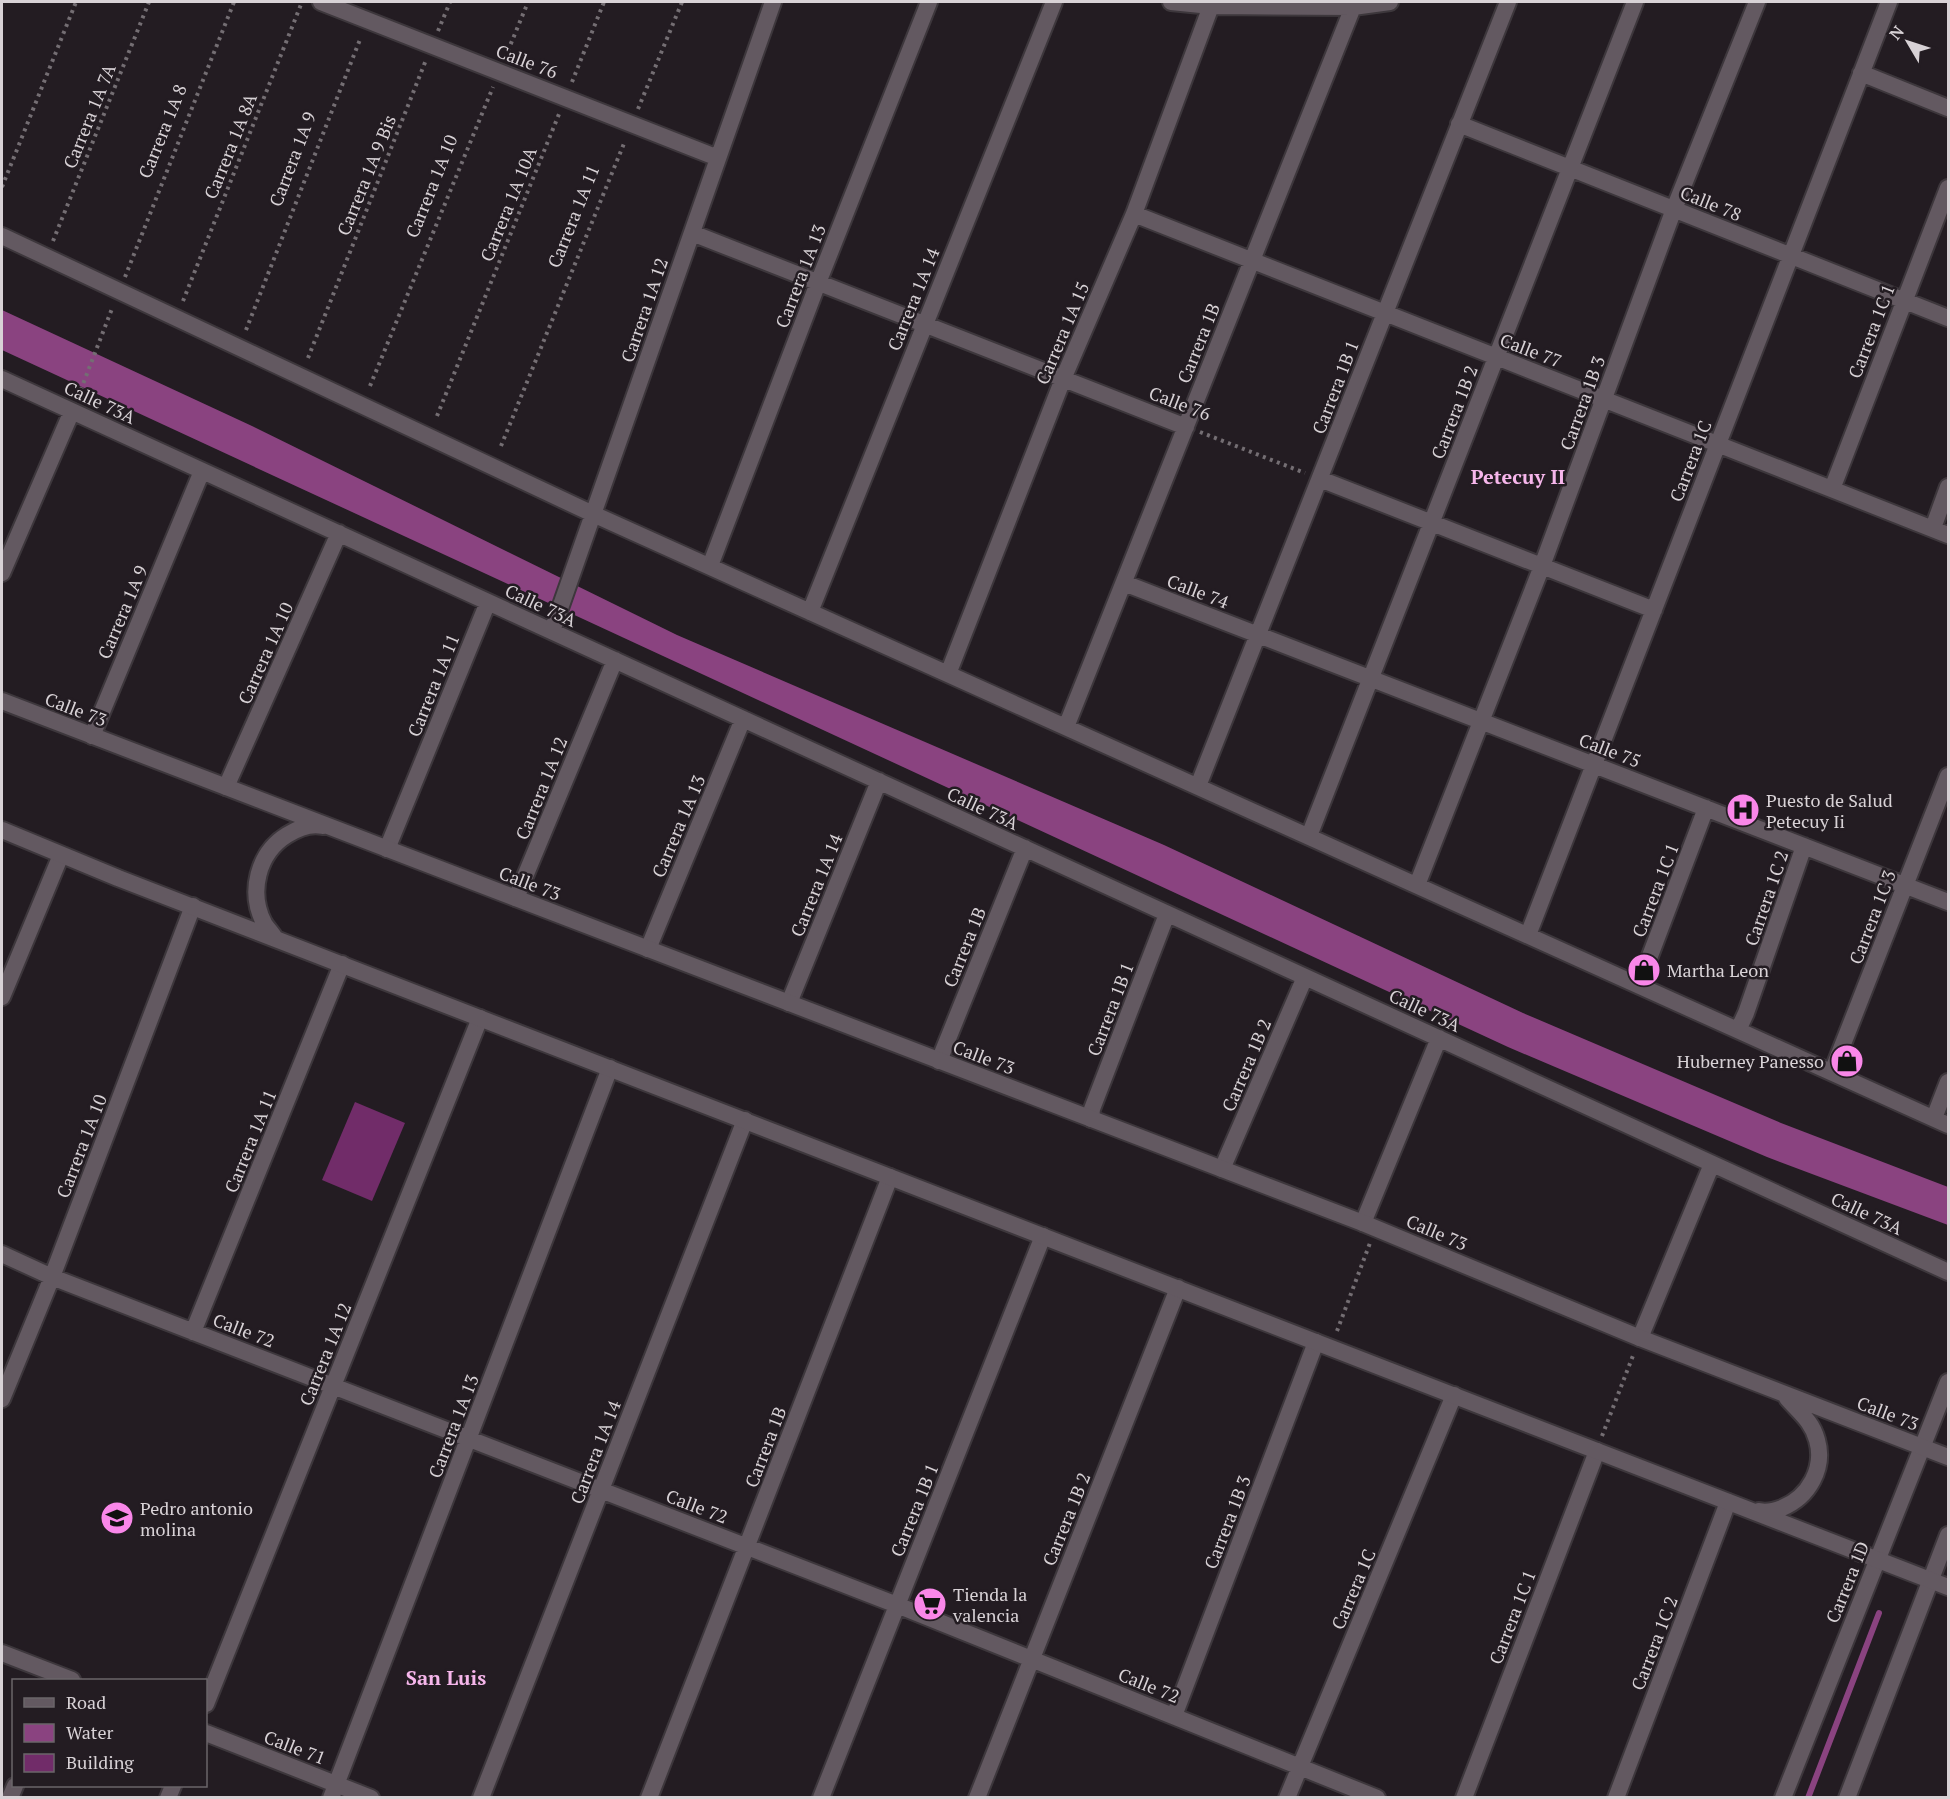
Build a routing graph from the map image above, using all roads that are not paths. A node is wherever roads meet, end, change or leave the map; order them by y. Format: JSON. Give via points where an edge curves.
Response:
{"nodes":[{"id":1,"x":321,"y":2,"type":"edge"},
{"id":2,"x":773,"y":2,"type":"edge"},
{"id":3,"x":929,"y":2,"type":"edge"},
{"id":4,"x":1054,"y":2,"type":"edge"},
{"id":5,"x":1171,"y":2,"type":"edge"},
{"id":6,"x":1390,"y":2,"type":"edge"},
{"id":7,"x":1508,"y":2,"type":"edge"},
{"id":8,"x":1635,"y":2,"type":"edge"},
{"id":9,"x":1757,"y":2,"type":"edge"},
{"id":10,"x":1889,"y":2,"type":"edge"},
{"id":11,"x":1211,"y":6,"type":"junction"},
{"id":12,"x":1353,"y":7,"type":"junction"},
{"id":13,"x":1862,"y":73,"type":"junction"},
{"id":14,"x":1948,"y":108,"type":"edge"},
{"id":15,"x":1460,"y":124,"type":"junction"},
{"id":16,"x":718,"y":158,"type":"junction"},
{"id":17,"x":1570,"y":168,"type":"junction"},
{"id":18,"x":1948,"y":188,"type":"edge"},
{"id":19,"x":1674,"y":209,"type":"junction"},
{"id":20,"x":1134,"y":214,"type":"junction"},
{"id":21,"x":692,"y":233,"type":"junction"},
{"id":22,"x":2,"y":236,"type":"edge"},
{"id":23,"x":1791,"y":256,"type":"junction"},
{"id":24,"x":1252,"y":260,"type":"junction"},
{"id":25,"x":818,"y":283,"type":"junction"},
{"id":26,"x":1904,"y":300,"type":"junction"},
{"id":27,"x":1385,"y":313,"type":"junction"},
{"id":28,"x":1948,"y":318,"type":"edge"},
{"id":29,"x":924,"y":324,"type":"junction"},
{"id":30,"x":1496,"y":357,"type":"junction"},
{"id":31,"x":2,"y":379,"type":"edge"},
{"id":32,"x":1064,"y":379,"type":"junction"},
{"id":33,"x":1605,"y":399,"type":"junction"},
{"id":34,"x":72,"y":411,"type":"junction"},
{"id":35,"x":1186,"y":427,"type":"junction"},
{"id":36,"x":1718,"y":444,"type":"junction"},
{"id":37,"x":202,"y":471,"type":"junction"},
{"id":38,"x":1320,"y":479,"type":"junction"},
{"id":39,"x":1948,"y":486,"type":"edge"},
{"id":40,"x":1832,"y":489,"type":"junction"},
{"id":41,"x":590,"y":521,"type":"junction"},
{"id":42,"x":1431,"y":522,"type":"junction"},
{"id":43,"x":1933,"y":528,"type":"junction"},
{"id":44,"x":339,"y":534,"type":"junction"},
{"id":45,"x":1948,"y":535,"type":"edge"},
{"id":46,"x":710,"y":566,"type":"junction"},
{"id":47,"x":1542,"y":566,"type":"junction"},
{"id":48,"x":2,"y":573,"type":"edge"},
{"id":49,"x":1124,"y":583,"type":"junction"},
{"id":50,"x":488,"y":602,"type":"junction"},
{"id":51,"x":1654,"y":610,"type":"junction"},
{"id":52,"x":810,"y":612,"type":"junction"},
{"id":53,"x":554,"y":626,"type":"junction"},
{"id":54,"x":1258,"y":635,"type":"junction"},
{"id":55,"x":615,"y":660,"type":"junction"},
{"id":56,"x":948,"y":674,"type":"junction"},
{"id":57,"x":1371,"y":679,"type":"junction"},
{"id":58,"x":2,"y":701,"type":"edge"},
{"id":59,"x":743,"y":719,"type":"junction"},
{"id":60,"x":1482,"y":722,"type":"junction"},
{"id":61,"x":1066,"y":727,"type":"junction"},
{"id":62,"x":92,"y":736,"type":"junction"},
{"id":63,"x":1594,"y":765,"type":"junction"},
{"id":64,"x":1948,"y":776,"type":"edge"},
{"id":65,"x":879,"y":782,"type":"junction"},
{"id":66,"x":1198,"y":786,"type":"junction"},
{"id":67,"x":226,"y":787,"type":"junction"},
{"id":68,"x":1706,"y":808,"type":"junction"},
{"id":69,"x":333,"y":828,"type":"junction"},
{"id":70,"x":4,"y":832,"type":"edge"},
{"id":71,"x":1309,"y":836,"type":"junction"},
{"id":72,"x":1804,"y":846,"type":"junction"},
{"id":73,"x":1025,"y":848,"type":"junction"},
{"id":74,"x":387,"y":849,"type":"junction"},
{"id":75,"x":61,"y":855,"type":"junction"},
{"id":76,"x":1417,"y":885,"type":"junction"},
{"id":77,"x":1905,"y":885,"type":"junction"},
{"id":78,"x":516,"y":898,"type":"junction"},
{"id":79,"x":1948,"y":902,"type":"edge"},
{"id":80,"x":193,"y":906,"type":"junction"},
{"id":81,"x":1167,"y":914,"type":"junction"},
{"id":82,"x":1528,"y":935,"type":"junction"},
{"id":83,"x":276,"y":938,"type":"junction"},
{"id":84,"x":648,"y":949,"type":"junction"},
{"id":85,"x":342,"y":964,"type":"junction"},
{"id":86,"x":1305,"y":977,"type":"junction"},
{"id":87,"x":1639,"y":985,"type":"junction"},
{"id":88,"x":2,"y":997,"type":"edge"},
{"id":89,"x":789,"y":1003,"type":"junction"},
{"id":90,"x":480,"y":1018,"type":"junction"},
{"id":91,"x":1738,"y":1030,"type":"junction"},
{"id":92,"x":1439,"y":1038,"type":"junction"},
{"id":93,"x":939,"y":1060,"type":"junction"},
{"id":94,"x":610,"y":1068,"type":"junction"},
{"id":95,"x":1832,"y":1072,"type":"junction"},
{"id":96,"x":1948,"y":1082,"type":"edge"},
{"id":97,"x":1090,"y":1119,"type":"junction"},
{"id":98,"x":745,"y":1120,"type":"junction"},
{"id":99,"x":1941,"y":1121,"type":"edge"},
{"id":100,"x":1712,"y":1164,"type":"junction"},
{"id":101,"x":1222,"y":1169,"type":"junction"},
{"id":102,"x":890,"y":1177,"type":"junction"},
{"id":103,"x":1369,"y":1225,"type":"junction"},
{"id":104,"x":1043,"y":1236,"type":"junction"},
{"id":105,"x":2,"y":1254,"type":"edge"},
{"id":106,"x":1948,"y":1272,"type":"edge"},
{"id":107,"x":52,"y":1277,"type":"junction"},
{"id":108,"x":1178,"y":1288,"type":"junction"},
{"id":109,"x":193,"y":1332,"type":"junction"},
{"id":110,"x":1640,"y":1338,"type":"junction"},
{"id":111,"x":1323,"y":1345,"type":"junction"},
{"id":112,"x":1948,"y":1382,"type":"edge"},
{"id":113,"x":333,"y":1386,"type":"junction"},
{"id":114,"x":1784,"y":1394,"type":"junction"},
{"id":115,"x":1454,"y":1395,"type":"junction"},
{"id":116,"x":2,"y":1399,"type":"edge"},
{"id":117,"x":469,"y":1439,"type":"junction"},
{"id":118,"x":1922,"y":1447,"type":"junction"},
{"id":119,"x":1597,"y":1451,"type":"junction"},
{"id":120,"x":1948,"y":1457,"type":"edge"},
{"id":121,"x":601,"y":1490,"type":"junction"},
{"id":122,"x":1736,"y":1505,"type":"junction"},
{"id":123,"x":1948,"y":1535,"type":"edge"},
{"id":124,"x":747,"y":1547,"type":"junction"},
{"id":125,"x":1877,"y":1560,"type":"junction"},
{"id":126,"x":1931,"y":1580,"type":"junction"},
{"id":127,"x":1948,"y":1587,"type":"edge"},
{"id":128,"x":897,"y":1605,"type":"junction"},
{"id":129,"x":2,"y":1653,"type":"edge"},
{"id":130,"x":1031,"y":1659,"type":"junction"},
{"id":131,"x":62,"y":1679,"type":"edge"},
{"id":132,"x":207,"y":1701,"type":"edge"},
{"id":133,"x":1174,"y":1716,"type":"junction"},
{"id":134,"x":207,"y":1733,"type":"edge"},
{"id":135,"x":1299,"y":1767,"type":"junction"},
{"id":136,"x":333,"y":1791,"type":"edge"},
{"id":137,"x":371,"y":1797,"type":"edge"},
{"id":138,"x":481,"y":1797,"type":"edge"},
{"id":139,"x":650,"y":1797,"type":"edge"},
{"id":140,"x":821,"y":1797,"type":"edge"},
{"id":141,"x":977,"y":1797,"type":"edge"},
{"id":142,"x":1287,"y":1797,"type":"edge"},
{"id":143,"x":1377,"y":1797,"type":"edge"},
{"id":144,"x":1464,"y":1797,"type":"edge"},
{"id":145,"x":1616,"y":1797,"type":"edge"},
{"id":146,"x":1783,"y":1797,"type":"edge"},
{"id":147,"x":1846,"y":1797,"type":"edge"}],
"edges":[{"from":1,"to":16,"type":"street","name":"Calle 76"},
{"from":2,"to":16,"type":"street","name":"Carrera 1A 12"},
{"from":3,"to":25,"type":"street","name":"Carrera 1A 13"},
{"from":4,"to":29,"type":"street","name":"Carrera 1A 14"},
{"from":5,"to":11,"type":"street"},
{"from":6,"to":12,"type":"street"},
{"from":7,"to":15,"type":"street","name":"Carrera 1B 1"},
{"from":8,"to":17,"type":"street","name":"Carrera 1B 2"},
{"from":9,"to":19,"type":"street","name":"Carrera 1B 3"},
{"from":10,"to":13,"type":"street","name":"Carrera 1C"},
{"from":11,"to":12,"type":"street"},
{"from":11,"to":20,"type":"street","name":"Carrera 1A 15"},
{"from":12,"to":24,"type":"street","name":"Carrera 1B"},
{"from":13,"to":14,"type":"street"},
{"from":13,"to":23,"type":"street","name":"Carrera 1C"},
{"from":15,"to":17,"type":"street","name":"Calle 78"},
{"from":15,"to":27,"type":"street","name":"Carrera 1B 1"},
{"from":16,"to":21,"type":"street","name":"Carrera 1A 12"},
{"from":17,"to":19,"type":"street","name":"Calle 78"},
{"from":17,"to":30,"type":"street","name":"Carrera 1B 2"},
{"from":18,"to":26,"type":"street","name":"Carrera 1C 1"},
{"from":19,"to":23,"type":"street","name":"Calle 78"},
{"from":19,"to":33,"type":"street","name":"Carrera 1B 3"},
{"from":20,"to":24,"type":"street","name":"Calle 77"},
{"from":20,"to":32,"type":"street","name":"Carrera 1A 15"},
{"from":21,"to":25,"type":"street","name":"Calle 76"},
{"from":21,"to":41,"type":"street","name":"Carrera 1A 12"},
{"from":22,"to":41,"type":"street"},
{"from":23,"to":26,"type":"street","name":"Calle 78"},
{"from":23,"to":36,"type":"street","name":"Carrera 1C"},
{"from":24,"to":27,"type":"street","name":"Calle 77"},
{"from":24,"to":35,"type":"street","name":"Carrera 1B"},
{"from":25,"to":29,"type":"street","name":"Calle 76"},
{"from":25,"to":46,"type":"street","name":"Carrera 1A 13"},
{"from":26,"to":28,"type":"street","name":"Calle 78"},
{"from":26,"to":40,"type":"street","name":"Carrera 1C 1"},
{"from":27,"to":30,"type":"street","name":"Calle 77"},
{"from":27,"to":38,"type":"street","name":"Carrera 1B 1"},
{"from":29,"to":32,"type":"street","name":"Calle 76"},
{"from":29,"to":52,"type":"street","name":"Carrera 1A 14"},
{"from":30,"to":33,"type":"street","name":"Calle 77"},
{"from":30,"to":42,"type":"street","name":"Carrera 1B 2"},
{"from":31,"to":34,"type":"street","name":"Calle 73A"},
{"from":32,"to":35,"type":"street","name":"Calle 76"},
{"from":32,"to":56,"type":"street","name":"Carrera 1A 15"},
{"from":33,"to":36,"type":"street","name":"Calle 77"},
{"from":33,"to":47,"type":"street","name":"Carrera 1B 3"},
{"from":34,"to":37,"type":"street","name":"Calle 73A"},
{"from":34,"to":48,"type":"street"},
{"from":35,"to":49,"type":"street","name":"Carrera 1B"},
{"from":36,"to":40,"type":"street","name":"Calle 77"},
{"from":36,"to":51,"type":"street","name":"Carrera 1C"},
{"from":37,"to":44,"type":"street","name":"Calle 73A"},
{"from":37,"to":62,"type":"street","name":"Carrera 1A 9"},
{"from":38,"to":42,"type":"street"},
{"from":38,"to":54,"type":"street","name":"Carrera 1B 1"},
{"from":39,"to":43,"type":"street"},
{"from":40,"to":43,"type":"street","name":"Calle 77"},
{"from":41,"to":46,"type":"street"},
{"from":41,"to":53,"type":"street","name":"Carrera 1A 12"},
{"from":42,"to":47,"type":"street"},
{"from":42,"to":57,"type":"street","name":"Carrera 1B 2"},
{"from":43,"to":45,"type":"street","name":"Calle 77"},
{"from":44,"to":50,"type":"street","name":"Calle 73A"},
{"from":44,"to":67,"type":"street","name":"Carrera 1A 10"},
{"from":46,"to":52,"type":"street"},
{"from":47,"to":51,"type":"street"},
{"from":47,"to":60,"type":"street","name":"Carrera 1B 3"},
{"from":49,"to":54,"type":"street","name":"Calle 74"},
{"from":49,"to":61,"type":"street","name":"Carrera 1B"},
{"from":50,"to":53,"type":"street","name":"Calle 73A"},
{"from":50,"to":74,"type":"street","name":"Carrera 1A 11"},
{"from":51,"to":63,"type":"street","name":"Carrera 1C"},
{"from":52,"to":56,"type":"street"},
{"from":53,"to":55,"type":"street","name":"Calle 73A"},
{"from":54,"to":57,"type":"street","name":"Calle 75"},
{"from":54,"to":66,"type":"street","name":"Carrera 1B 1"},
{"from":55,"to":59,"type":"street","name":"Calle 73A"},
{"from":55,"to":78,"type":"street","name":"Carrera 1A 12"},
{"from":56,"to":61,"type":"street"},
{"from":57,"to":60,"type":"street","name":"Calle 75"},
{"from":57,"to":71,"type":"street","name":"Carrera 1B 2"},
{"from":58,"to":62,"type":"street","name":"Calle 73"},
{"from":59,"to":65,"type":"street","name":"Calle 73A"},
{"from":59,"to":84,"type":"street","name":"Carrera 1A 13"},
{"from":60,"to":63,"type":"street","name":"Calle 75"},
{"from":60,"to":76,"type":"street","name":"Carrera 1B 3"},
{"from":61,"to":66,"type":"street"},
{"from":62,"to":67,"type":"street","name":"Calle 73"},
{"from":63,"to":68,"type":"street","name":"Calle 75"},
{"from":63,"to":82,"type":"street","name":"Carrera 1C"},
{"from":64,"to":77,"type":"street","name":"Carrera 1C 3"},
{"from":65,"to":73,"type":"street","name":"Calle 73A"},
{"from":65,"to":89,"type":"street","name":"Carrera 1A 14"},
{"from":66,"to":71,"type":"street"},
{"from":67,"to":69,"type":"street","name":"Calle 73"},
{"from":68,"to":72,"type":"street","name":"Calle 75"},
{"from":68,"to":87,"type":"street","name":"Carrera 1C 1"},
{"from":69,"to":74,"type":"street","name":"Calle 73"},
{"from":69,"to":83,"type":"street","via":[[315,824],[297,829],[268,852],[256,887],[264,923]]},
{"from":70,"to":75,"type":"street"},
{"from":71,"to":76,"type":"street"},
{"from":72,"to":77,"type":"street","name":"Calle 75"},
{"from":72,"to":91,"type":"street","name":"Carrera 1C 2"},
{"from":73,"to":81,"type":"street","name":"Calle 73A"},
{"from":73,"to":93,"type":"street","name":"Carrera 1B"},
{"from":74,"to":78,"type":"street","name":"Calle 73"},
{"from":75,"to":80,"type":"street"},
{"from":75,"to":88,"type":"street"},
{"from":76,"to":82,"type":"street"},
{"from":77,"to":79,"type":"street","name":"Calle 75"},
{"from":77,"to":95,"type":"street","name":"Carrera 1C 3"},
{"from":78,"to":84,"type":"street","name":"Calle 73"},
{"from":80,"to":83,"type":"street"},
{"from":80,"to":107,"type":"street","name":"Carrera 1A 10"},
{"from":81,"to":86,"type":"street","name":"Calle 73A"},
{"from":81,"to":97,"type":"street","name":"Carrera 1B 1"},
{"from":82,"to":87,"type":"street"},
{"from":83,"to":85,"type":"street"},
{"from":84,"to":89,"type":"street","name":"Calle 73"},
{"from":85,"to":90,"type":"street"},
{"from":85,"to":109,"type":"street","name":"Carrera 1A 11"},
{"from":86,"to":92,"type":"street","name":"Calle 73A"},
{"from":86,"to":101,"type":"street","name":"Carrera 1B 2"},
{"from":87,"to":91,"type":"street"},
{"from":89,"to":93,"type":"street","name":"Calle 73"},
{"from":90,"to":94,"type":"street"},
{"from":90,"to":113,"type":"street","name":"Carrera 1A 12"},
{"from":91,"to":95,"type":"street"},
{"from":92,"to":100,"type":"street","name":"Calle 73A"},
{"from":92,"to":103,"type":"street"},
{"from":93,"to":97,"type":"street","name":"Calle 73"},
{"from":94,"to":98,"type":"street"},
{"from":94,"to":117,"type":"street","name":"Carrera 1A 13"},
{"from":95,"to":99,"type":"street"},
{"from":96,"to":99,"type":"street"},
{"from":97,"to":101,"type":"street","name":"Calle 73"},
{"from":98,"to":102,"type":"street"},
{"from":98,"to":121,"type":"street","name":"Carrera 1A 14"},
{"from":100,"to":106,"type":"street","name":"Calle 73A"},
{"from":100,"to":110,"type":"street"},
{"from":101,"to":103,"type":"street","name":"Calle 73"},
{"from":102,"to":104,"type":"street"},
{"from":102,"to":124,"type":"street","name":"Carrera 1B"},
{"from":103,"to":110,"type":"street","name":"Calle 73"},
{"from":104,"to":108,"type":"street"},
{"from":104,"to":128,"type":"street","name":"Carrera 1B 1"},
{"from":105,"to":107,"type":"street","name":"Calle 72"},
{"from":107,"to":109,"type":"street","name":"Calle 72"},
{"from":107,"to":116,"type":"street","name":"Carrera 1A 10"},
{"from":108,"to":111,"type":"street"},
{"from":108,"to":130,"type":"street","name":"Carrera 1B 2"},
{"from":109,"to":113,"type":"street","name":"Calle 72"},
{"from":110,"to":114,"type":"street","name":"Calle 73"},
{"from":111,"to":115,"type":"street"},
{"from":111,"to":133,"type":"street","name":"Carrera 1B 3"},
{"from":112,"to":118,"type":"street","name":"Carrera 1D"},
{"from":113,"to":117,"type":"street","name":"Calle 72"},
{"from":113,"to":132,"type":"street","name":"Carrera 1A 12"},
{"from":114,"to":118,"type":"street","name":"Calle 73"},
{"from":114,"to":122,"type":"street","via":[[1814,1431],[1819,1453],[1816,1474],[1804,1493],[1786,1506],[1765,1513]]},
{"from":115,"to":119,"type":"street"},
{"from":115,"to":135,"type":"street","name":"Carrera 1C"},
{"from":117,"to":121,"type":"street","name":"Calle 72"},
{"from":117,"to":136,"type":"street","name":"Carrera 1A 13"},
{"from":118,"to":120,"type":"street","name":"Calle 73"},
{"from":118,"to":125,"type":"street","name":"Carrera 1D"},
{"from":119,"to":122,"type":"street"},
{"from":119,"to":144,"type":"street","name":"Carrera 1C 1"},
{"from":121,"to":124,"type":"street","name":"Calle 72"},
{"from":121,"to":138,"type":"street","name":"Carrera 1A 14"},
{"from":122,"to":125,"type":"street"},
{"from":122,"to":145,"type":"street","name":"Carrera 1C 2"},
{"from":123,"to":126,"type":"street"},
{"from":124,"to":128,"type":"street","name":"Calle 72"},
{"from":124,"to":139,"type":"street","name":"Carrera 1B"},
{"from":125,"to":126,"type":"street"},
{"from":125,"to":146,"type":"street","name":"Carrera 1D"},
{"from":126,"to":127,"type":"street"},
{"from":126,"to":147,"type":"street"},
{"from":128,"to":130,"type":"street","name":"Calle 72"},
{"from":128,"to":140,"type":"street","name":"Carrera 1B 1"},
{"from":129,"to":131,"type":"street"},
{"from":130,"to":133,"type":"street","name":"Calle 72"},
{"from":130,"to":141,"type":"street","name":"Carrera 1B 2"},
{"from":133,"to":135,"type":"street","name":"Calle 72"},
{"from":134,"to":136,"type":"street","name":"Calle 71"},
{"from":135,"to":142,"type":"street","name":"Carrera 1C"},
{"from":135,"to":143,"type":"street","name":"Calle 72"},
{"from":136,"to":137,"type":"street","name":"Calle 71"}]}
